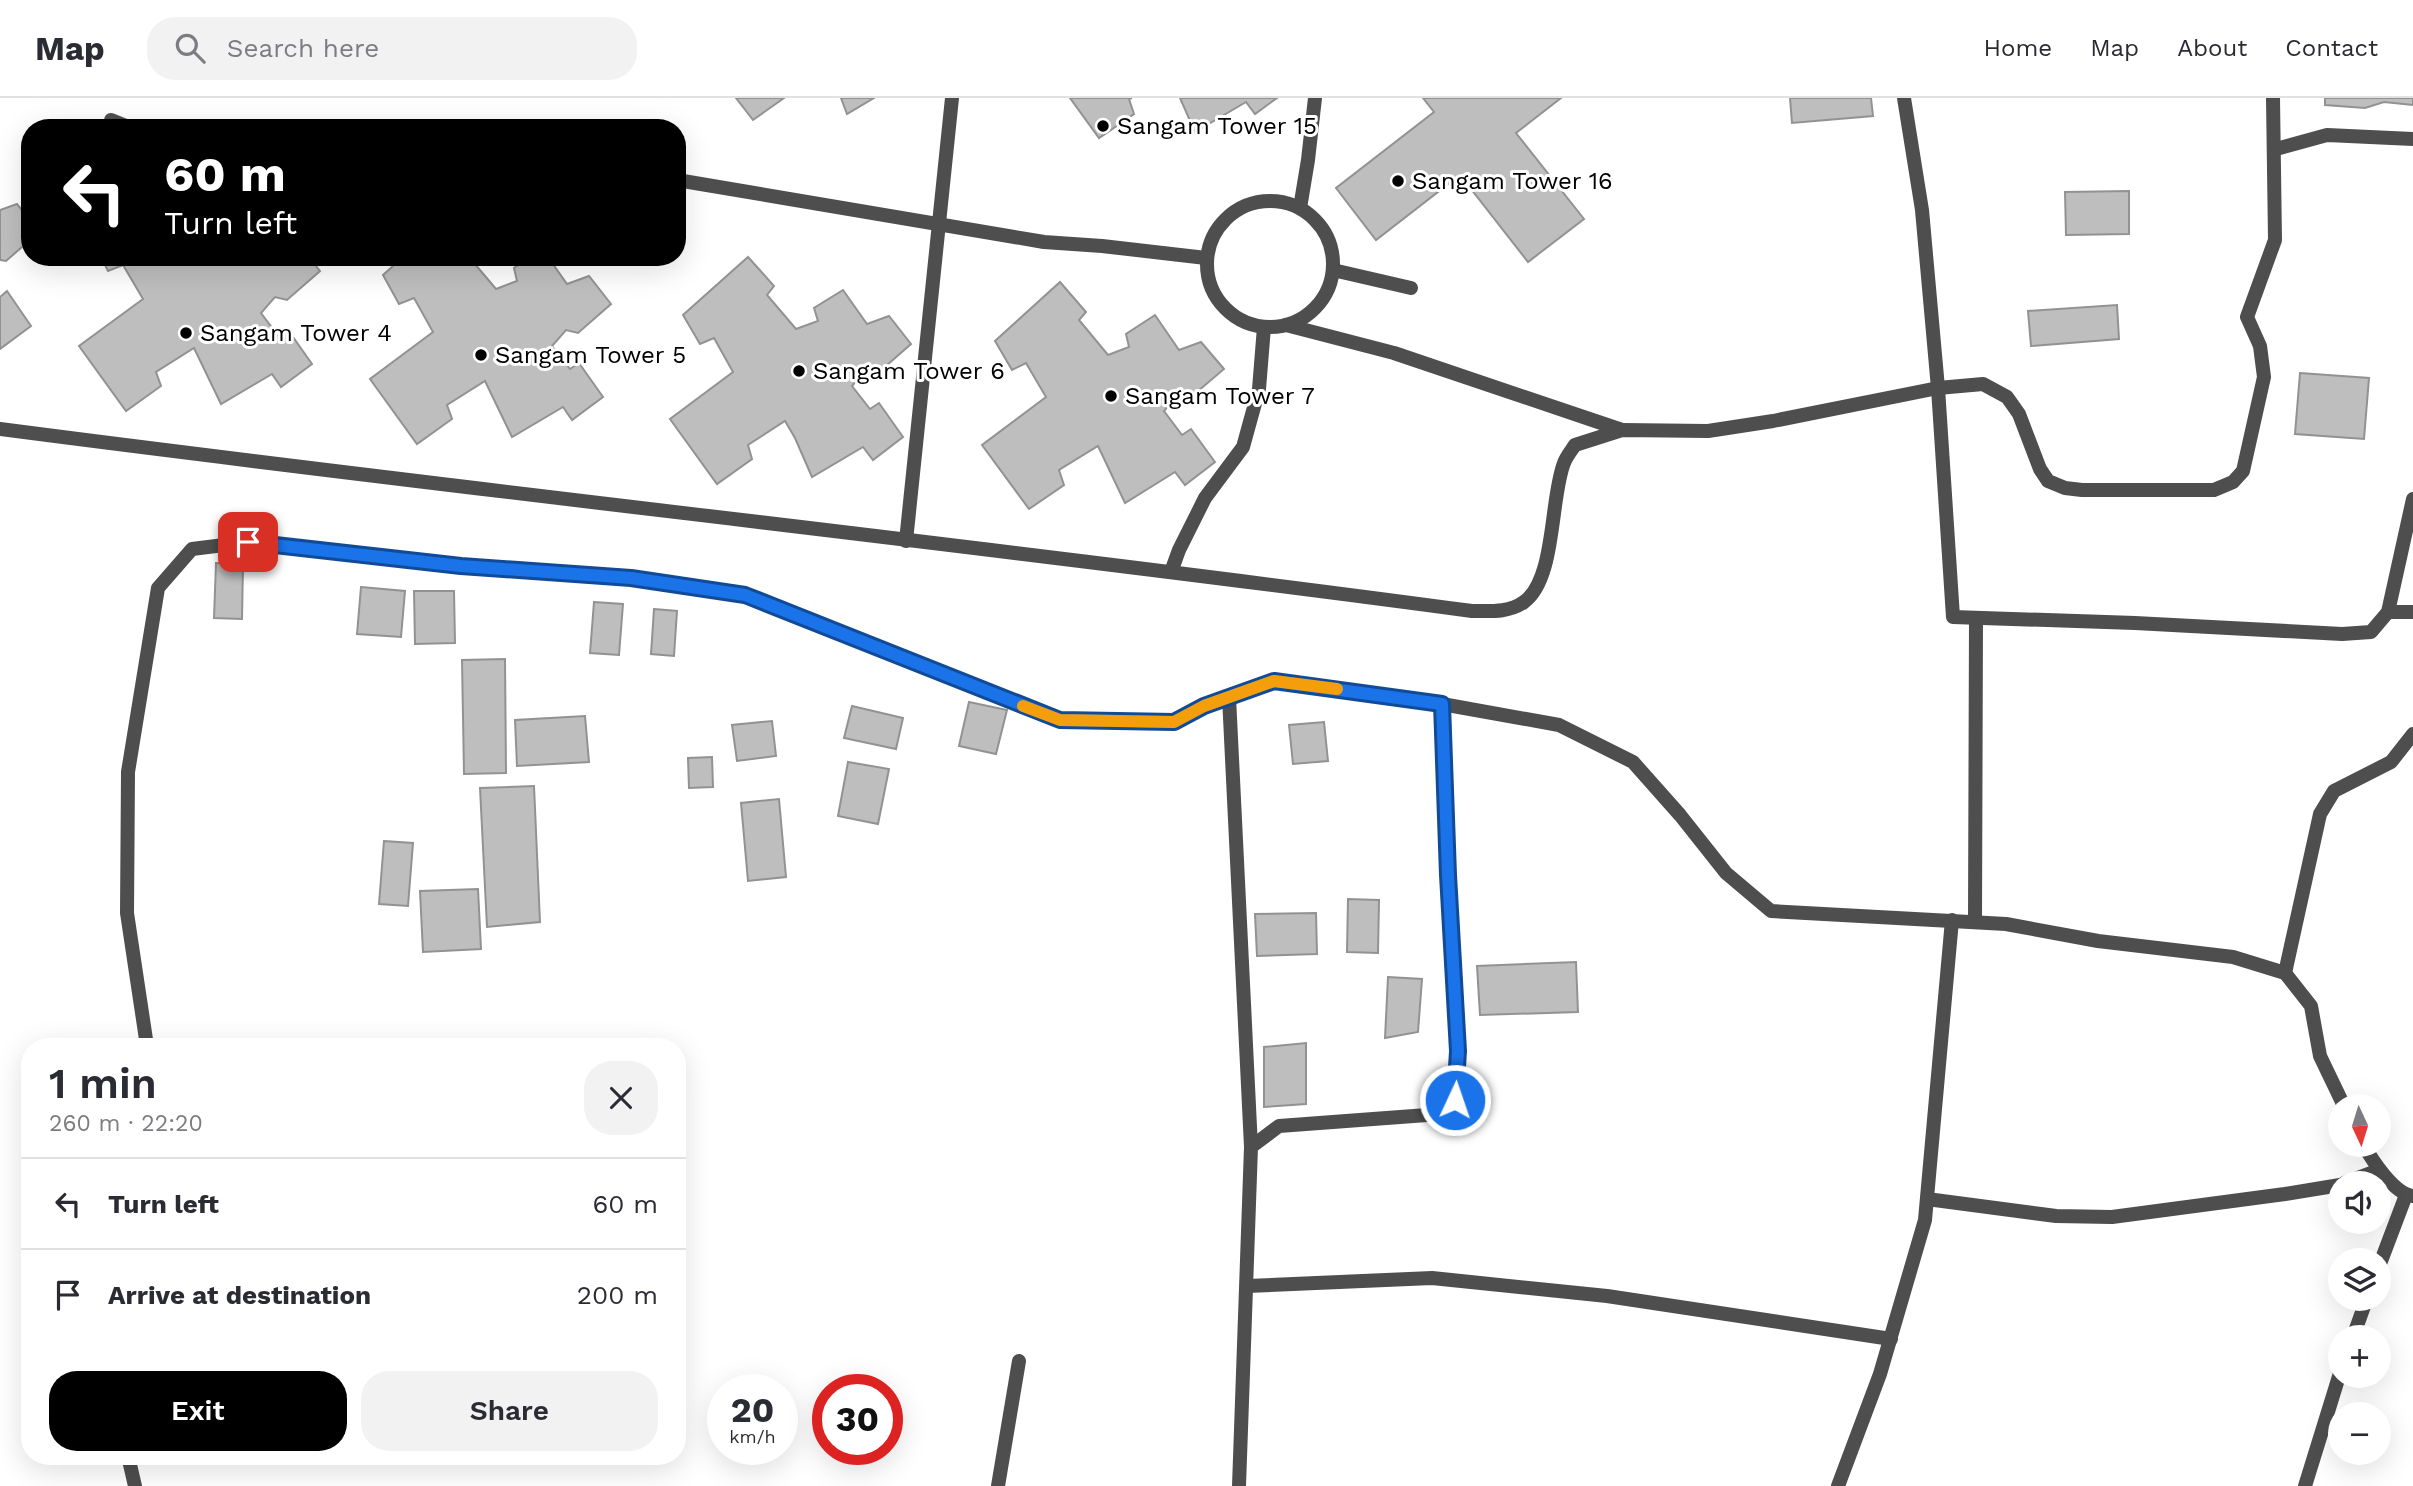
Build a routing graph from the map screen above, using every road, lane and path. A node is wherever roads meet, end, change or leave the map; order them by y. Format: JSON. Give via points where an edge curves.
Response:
{"nodes":[{"id":1,"x":952,"y":98,"type":"edge"},
{"id":2,"x":1314,"y":98,"type":"edge"},
{"id":3,"x":1904,"y":98,"type":"edge"},
{"id":4,"x":2273,"y":98,"type":"edge"},
{"id":5,"x":2413,"y":139,"type":"edge"},
{"id":6,"x":2276,"y":149,"type":"junction"},
{"id":7,"x":686,"y":182,"type":"edge"},
{"id":8,"x":1300,"y":208,"type":"junction"},
{"id":9,"x":938,"y":224,"type":"junction"},
{"id":10,"x":1206,"y":258,"type":"junction"},
{"id":11,"x":1333,"y":270,"type":"junction"},
{"id":12,"x":1411,"y":288,"type":"dead end"},
{"id":13,"x":1286,"y":326,"type":"junction"},
{"id":14,"x":1264,"y":327,"type":"junction"},
{"id":15,"x":1938,"y":388,"type":"junction"},
{"id":16,"x":0,"y":429,"type":"edge"},
{"id":17,"x":1622,"y":430,"type":"junction"},
{"id":18,"x":2413,"y":499,"type":"edge"},
{"id":19,"x":906,"y":541,"type":"junction"},
{"id":20,"x":1171,"y":572,"type":"junction"},
{"id":21,"x":2388,"y":612,"type":"junction"},
{"id":22,"x":2413,"y":612,"type":"edge"},
{"id":23,"x":1976,"y":618,"type":"junction"},
{"id":24,"x":1229,"y":697,"type":"junction"},
{"id":25,"x":1442,"y":704,"type":"junction"},
{"id":26,"x":2413,"y":734,"type":"edge"},
{"id":27,"x":1952,"y":920,"type":"junction"},
{"id":28,"x":1975,"y":922,"type":"junction"},
{"id":29,"x":2286,"y":972,"type":"junction"},
{"id":30,"x":146,"y":1038,"type":"edge"},
{"id":31,"x":2338,"y":1094,"type":"edge"},
{"id":32,"x":1251,"y":1147,"type":"junction"},
{"id":33,"x":2370,"y":1157,"type":"edge"},
{"id":34,"x":2379,"y":1170,"type":"joint"},
{"id":35,"x":2328,"y":1186,"type":"edge"},
{"id":36,"x":2410,"y":1196,"type":"edge"},
{"id":37,"x":1927,"y":1199,"type":"junction"},
{"id":38,"x":2387,"y":1248,"type":"edge"},
{"id":39,"x":1247,"y":1286,"type":"junction"},
{"id":40,"x":1891,"y":1339,"type":"junction"},
{"id":41,"x":1018,"y":1361,"type":"dead end"},
{"id":42,"x":2335,"y":1388,"type":"edge"},
{"id":43,"x":130,"y":1465,"type":"edge"},
{"id":44,"x":135,"y":1486,"type":"edge"},
{"id":45,"x":998,"y":1486,"type":"edge"},
{"id":46,"x":1239,"y":1486,"type":"edge"},
{"id":47,"x":1838,"y":1486,"type":"edge"},
{"id":48,"x":2305,"y":1486,"type":"edge"}],
"edges":[{"from":1,"to":9,"type":"street"},
{"from":2,"to":8,"type":"street"},
{"from":3,"to":15,"type":"street","via":[[1922,210]]},
{"from":4,"to":6,"type":"street"},
{"from":5,"to":6,"type":"street","via":[[2328,135]]},
{"from":6,"to":15,"type":"street","via":[[2275,240],[2247,317],[2260,346],[2264,377],[2243,471],[2233,482],[2214,490],[2065,488],[2048,481],[2040,469],[2019,414],[2007,397],[1983,384]]},
{"from":7,"to":9,"type":"street"},
{"from":8,"to":10,"type":"street","via":[[1276,201],[1251,204],[1230,215],[1214,234]]},
{"from":8,"to":11,"type":"street","via":[[1319,224],[1331,246]]},
{"from":9,"to":10,"type":"street","via":[[1044,242]]},
{"from":9,"to":19,"type":"street"},
{"from":10,"to":14,"type":"street","via":[[1209,282],[1220,304],[1240,320]]},
{"from":11,"to":12,"type":"street"},
{"from":11,"to":13,"type":"street","via":[[1327,294],[1311,313]]},
{"from":13,"to":14,"type":"street"},
{"from":13,"to":17,"type":"street","via":[[1394,353]]},
{"from":14,"to":20,"type":"street","via":[[1259,389],[1243,447],[1205,498]]},
{"from":15,"to":17,"type":"street","via":[[1708,431]]},
{"from":15,"to":23,"type":"street","via":[[1952,617]]},
{"from":16,"to":19,"type":"street"},
{"from":17,"to":20,"type":"street","via":[[1575,445],[1563,464],[1537,588],[1524,602],[1505,610],[1472,611]]},
{"from":18,"to":21,"type":"street"},
{"from":19,"to":20,"type":"street"},
{"from":21,"to":22,"type":"street"},
{"from":21,"to":23,"type":"street","via":[[2371,632],[2342,634]]},
{"from":23,"to":28,"type":"street"},
{"from":24,"to":25,"type":"street","via":[[1274,681]]},
{"from":24,"to":30,"type":"street","via":[[1174,722],[1060,720],[745,595],[631,578],[461,566],[248,542],[191,548],[158,588],[128,772],[127,913]]},
{"from":24,"to":32,"type":"street"},
{"from":25,"to":27,"type":"street","via":[[1559,725],[1633,762],[1726,873],[1771,911]]},
{"from":25,"to":32,"type":"street","via":[[1458,1051],[1455,1100],[1427,1115],[1279,1126]]},
{"from":26,"to":29,"type":"street","via":[[2391,762],[2334,791],[2320,814]]},
{"from":27,"to":28,"type":"street"},
{"from":27,"to":37,"type":"street"},
{"from":28,"to":29,"type":"street","via":[[2233,957]]},
{"from":29,"to":31,"type":"street","via":[[2311,1006],[2320,1056]]},
{"from":32,"to":39,"type":"street"},
{"from":33,"to":34,"type":"street"},
{"from":34,"to":36,"type":"street"},
{"from":35,"to":37,"type":"street","via":[[2112,1217],[2056,1216]]},
{"from":36,"to":38,"type":"street"},
{"from":37,"to":40,"type":"street"},
{"from":39,"to":40,"type":"street","via":[[1432,1278],[1607,1296]]},
{"from":39,"to":46,"type":"street"},
{"from":40,"to":47,"type":"street"},
{"from":41,"to":45,"type":"street"},
{"from":42,"to":48,"type":"street"},
{"from":43,"to":44,"type":"street"}]}
